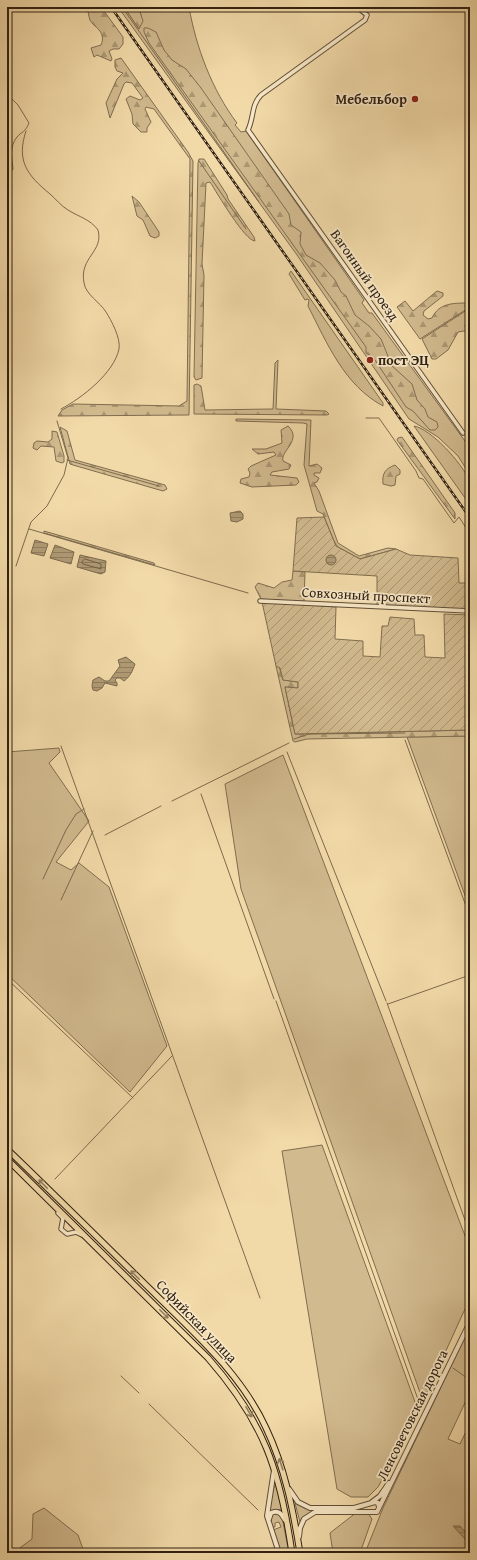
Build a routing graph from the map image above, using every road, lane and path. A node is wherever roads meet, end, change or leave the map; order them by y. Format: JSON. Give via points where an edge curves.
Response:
{"nodes":[{"id":1,"x":356,"y":7,"type":"edge"},
{"id":2,"x":463,"y":433,"type":"dead end"},
{"id":3,"x":260,"y":601,"type":"dead end"},
{"id":4,"x":470,"y":611,"type":"edge"},
{"id":5,"x":7,"y":1148,"type":"edge"},
{"id":6,"x":7,"y":1159,"type":"edge"},
{"id":7,"x":50,"y":1202,"type":"junction"},
{"id":8,"x":97,"y":1248,"type":"junction"},
{"id":9,"x":470,"y":1322,"type":"edge"},
{"id":10,"x":469,"y":1329,"type":"edge"},
{"id":11,"x":273,"y":1464,"type":"junction"},
{"id":12,"x":396,"y":1473,"type":"junction"},
{"id":13,"x":288,"y":1488,"type":"junction"},
{"id":14,"x":370,"y":1503,"type":"junction"},
{"id":15,"x":378,"y":1510,"type":"junction"},
{"id":16,"x":288,"y":1522,"type":"junction"},
{"id":17,"x":271,"y":1531,"type":"junction"},
{"id":18,"x":299,"y":1544,"type":"junction"},
{"id":19,"x":279,"y":1553,"type":"edge"},
{"id":20,"x":292,"y":1553,"type":"edge"},
{"id":21,"x":300,"y":1553,"type":"edge"}],
"edges":[{"from":1,"to":2,"type":"street","name":"Вагонный проезд","via":[[367,15],[365,20],[258,98],[254,104],[248,130]]},
{"from":3,"to":4,"type":"street","name":"Совхозный проспект"},
{"from":13,"to":5,"type":"main road","name":"Софийская улица","one_way":true,"via":[[266,1426],[236,1379],[182,1321]]},
{"from":6,"to":7,"type":"main road","name":"Софийская улица"},
{"from":7,"to":8,"type":"main road","name":"Софийская улица"},
{"from":7,"to":8,"type":"street","via":[[63,1218],[61,1229],[67,1234],[80,1234]]},
{"from":8,"to":11,"type":"main road","name":"Софийская улица","one_way":true,"via":[[227,1380],[260,1431]]},
{"from":9,"to":10,"type":"street","name":"Ленсоветовская дорога"},
{"from":10,"to":12,"type":"street","name":"Ленсоветовская дорога"},
{"from":11,"to":16,"type":"main road","name":"Софийская улица","via":[[282,1490]]},
{"from":11,"to":17,"type":"street","via":[[267,1510]]},
{"from":12,"to":14,"type":"street","via":[[380,1496]]},
{"from":12,"to":15,"type":"street","name":"Ленсоветовская дорога"},
{"from":13,"to":14,"type":"street","via":[[298,1502],[310,1508],[354,1508]]},
{"from":13,"to":18,"type":"main road","name":"Софийская улица"},
{"from":14,"to":15,"type":"street","via":[[377,1502]]},
{"from":15,"to":18,"type":"street","via":[[312,1513],[304,1519],[300,1528]]},
{"from":16,"to":17,"type":"street","via":[[281,1514],[273,1512],[269,1518]]},
{"from":16,"to":20,"type":"main road","name":"Софийская улица"},
{"from":17,"to":19,"type":"street"},
{"from":18,"to":21,"type":"main road","name":"Софийская улица"}]}
